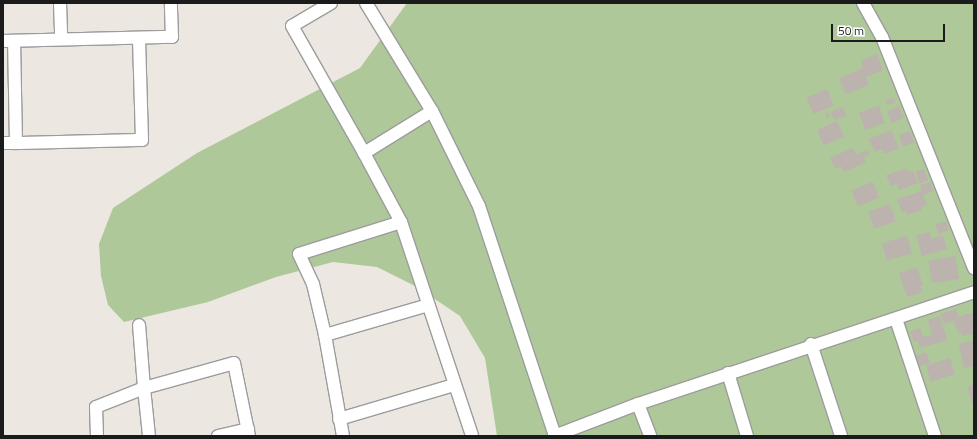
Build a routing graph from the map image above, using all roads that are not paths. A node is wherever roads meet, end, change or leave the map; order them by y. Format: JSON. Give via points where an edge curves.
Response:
{"nodes":[{"id":1,"x":60,"y":3,"type":"edge"},
{"id":2,"x":171,"y":3,"type":"edge"},
{"id":3,"x":331,"y":3,"type":"edge"},
{"id":4,"x":366,"y":3,"type":"edge"},
{"id":5,"x":863,"y":3,"type":"edge"},
{"id":6,"x":61,"y":38,"type":"junction"},
{"id":7,"x":139,"y":38,"type":"junction"},
{"id":8,"x":8,"y":41,"type":"edge"},
{"id":9,"x":432,"y":111,"type":"junction"},
{"id":10,"x":3,"y":143,"type":"edge"},
{"id":11,"x":16,"y":143,"type":"junction"},
{"id":12,"x":364,"y":153,"type":"junction"},
{"id":13,"x":402,"y":222,"type":"junction"},
{"id":14,"x":974,"y":268,"type":"edge"},
{"id":15,"x":974,"y":292,"type":"edge"},
{"id":16,"x":428,"y":304,"type":"junction"},
{"id":17,"x":896,"y":319,"type":"junction"},
{"id":18,"x":139,"y":324,"type":"dead end"},
{"id":19,"x":325,"y":335,"type":"junction"},
{"id":20,"x":811,"y":344,"type":"junction"},
{"id":21,"x":728,"y":373,"type":"junction"},
{"id":22,"x":454,"y":384,"type":"junction"},
{"id":23,"x":144,"y":388,"type":"junction"},
{"id":24,"x":638,"y":404,"type":"junction"},
{"id":25,"x":339,"y":419,"type":"junction"},
{"id":26,"x":248,"y":432,"type":"edge"},
{"id":27,"x":97,"y":436,"type":"edge"},
{"id":28,"x":148,"y":436,"type":"edge"},
{"id":29,"x":218,"y":436,"type":"edge"},
{"id":30,"x":343,"y":436,"type":"edge"},
{"id":31,"x":472,"y":436,"type":"edge"},
{"id":32,"x":555,"y":436,"type":"edge"},
{"id":33,"x":650,"y":436,"type":"edge"},
{"id":34,"x":747,"y":436,"type":"edge"},
{"id":35,"x":842,"y":436,"type":"edge"},
{"id":36,"x":934,"y":436,"type":"edge"}],
"edges":[{"from":1,"to":6,"type":"street"},
{"from":2,"to":7,"type":"street","via":[[172,36]]},
{"from":3,"to":12,"type":"street","via":[[292,26]]},
{"from":4,"to":9,"type":"street"},
{"from":5,"to":14,"type":"street","via":[[882,37]]},
{"from":6,"to":7,"type":"street"},
{"from":6,"to":8,"type":"street"},
{"from":7,"to":11,"type":"street","via":[[142,140]]},
{"from":8,"to":11,"type":"street"},
{"from":9,"to":12,"type":"street"},
{"from":9,"to":32,"type":"street","via":[[480,206]]},
{"from":10,"to":11,"type":"street"},
{"from":12,"to":13,"type":"street"},
{"from":13,"to":16,"type":"street"},
{"from":13,"to":19,"type":"street","via":[[299,254],[313,284]]},
{"from":15,"to":17,"type":"street"},
{"from":16,"to":19,"type":"street"},
{"from":16,"to":22,"type":"street"},
{"from":17,"to":20,"type":"street"},
{"from":17,"to":36,"type":"street"},
{"from":18,"to":23,"type":"street"},
{"from":19,"to":25,"type":"street"},
{"from":20,"to":21,"type":"street"},
{"from":20,"to":35,"type":"street"},
{"from":21,"to":24,"type":"street"},
{"from":21,"to":34,"type":"street"},
{"from":22,"to":25,"type":"street"},
{"from":22,"to":31,"type":"street"},
{"from":23,"to":26,"type":"street","via":[[234,363]]},
{"from":23,"to":27,"type":"street","via":[[96,407]]},
{"from":23,"to":28,"type":"street"},
{"from":24,"to":32,"type":"street"},
{"from":24,"to":33,"type":"street"},
{"from":25,"to":30,"type":"street"},
{"from":26,"to":29,"type":"street"}]}
